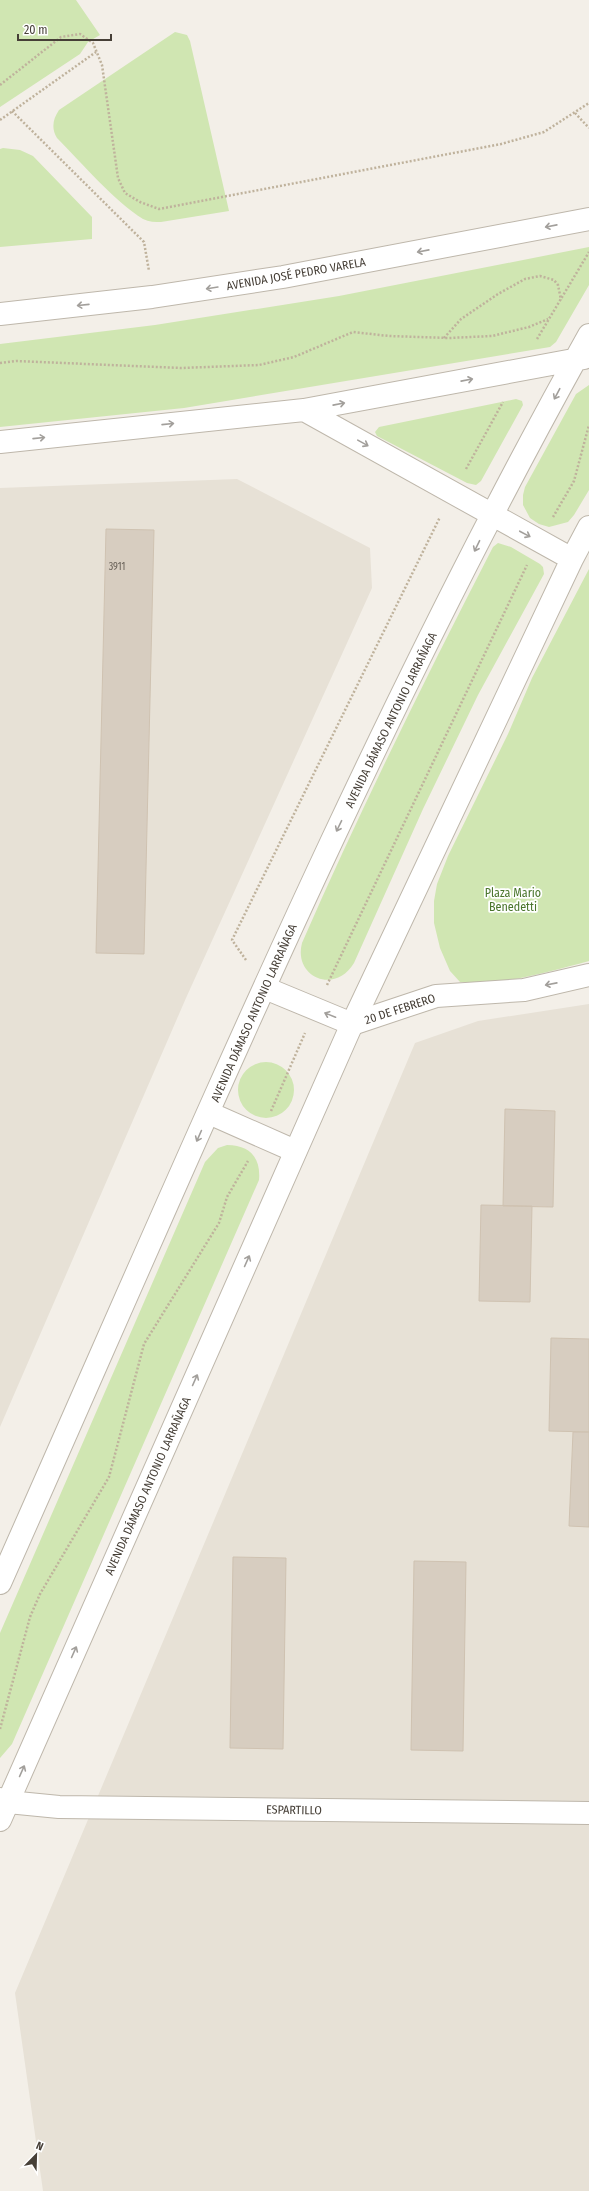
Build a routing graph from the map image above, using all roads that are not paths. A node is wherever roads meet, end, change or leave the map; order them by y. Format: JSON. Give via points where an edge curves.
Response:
{"nodes":[{"id":1,"x":589,"y":219,"type":"edge"},
{"id":2,"x":0,"y":314,"type":"edge"},
{"id":3,"x":589,"y":335,"type":"edge"},
{"id":4,"x":582,"y":358,"type":"edge"},
{"id":5,"x":304,"y":410,"type":"junction"},
{"id":6,"x":0,"y":442,"type":"edge"},
{"id":7,"x":492,"y":516,"type":"junction"},
{"id":8,"x":589,"y":527,"type":"edge"},
{"id":9,"x":572,"y":559,"type":"junction"},
{"id":10,"x":589,"y":975,"type":"edge"},
{"id":11,"x":265,"y":988,"type":"junction"},
{"id":12,"x":352,"y":1024,"type":"junction"},
{"id":13,"x":209,"y":1113,"type":"junction"},
{"id":14,"x":295,"y":1151,"type":"junction"},
{"id":15,"x":0,"y":1583,"type":"edge"},
{"id":16,"x":3,"y":1807,"type":"edge"},
{"id":17,"x":589,"y":1813,"type":"edge"}],
"edges":[{"from":1,"to":2,"type":"street","name":"AVENIDA JOSÉ PEDRO VARELA","one_way":true,"via":[[283,277],[152,297]]},
{"from":3,"to":4,"type":"street","name":"AVENIDA DÁMASO ANTONIO LARRAÑAGA"},
{"from":5,"to":4,"type":"street","one_way":true},
{"from":4,"to":7,"type":"street","name":"AVENIDA DÁMASO ANTONIO LARRAÑAGA","one_way":true},
{"from":6,"to":5,"type":"street","one_way":true},
{"from":5,"to":7,"type":"street","one_way":true},
{"from":7,"to":9,"type":"street","one_way":true},
{"from":7,"to":11,"type":"street","name":"AVENIDA DÁMASO ANTONIO LARRAÑAGA","one_way":true,"via":[[319,865]]},
{"from":8,"to":9,"type":"street","name":"AVENIDA DÁMASO ANTONIO LARRAÑAGA"},
{"from":9,"to":12,"type":"street","name":"AVENIDA DÁMASO ANTONIO LARRAÑAGA"},
{"from":10,"to":12,"type":"street","name":"20 DE FEBRERO","one_way":true,"via":[[524,990],[436,996]]},
{"from":12,"to":11,"type":"street","name":"20 DE FEBRERO","one_way":true},
{"from":11,"to":13,"type":"street","name":"AVENIDA DÁMASO ANTONIO LARRAÑAGA"},
{"from":12,"to":14,"type":"street","name":"AVENIDA DÁMASO ANTONIO LARRAÑAGA"},
{"from":13,"to":14,"type":"street","name":"AVENIDA DÁMASO ANTONIO LARRAÑAGA"},
{"from":13,"to":15,"type":"street","name":"AVENIDA DÁMASO ANTONIO LARRAÑAGA","one_way":true},
{"from":16,"to":14,"type":"street","name":"AVENIDA DÁMASO ANTONIO LARRAÑAGA","one_way":true},
{"from":16,"to":17,"type":"street","name":"ESPARTILLO"}]}
